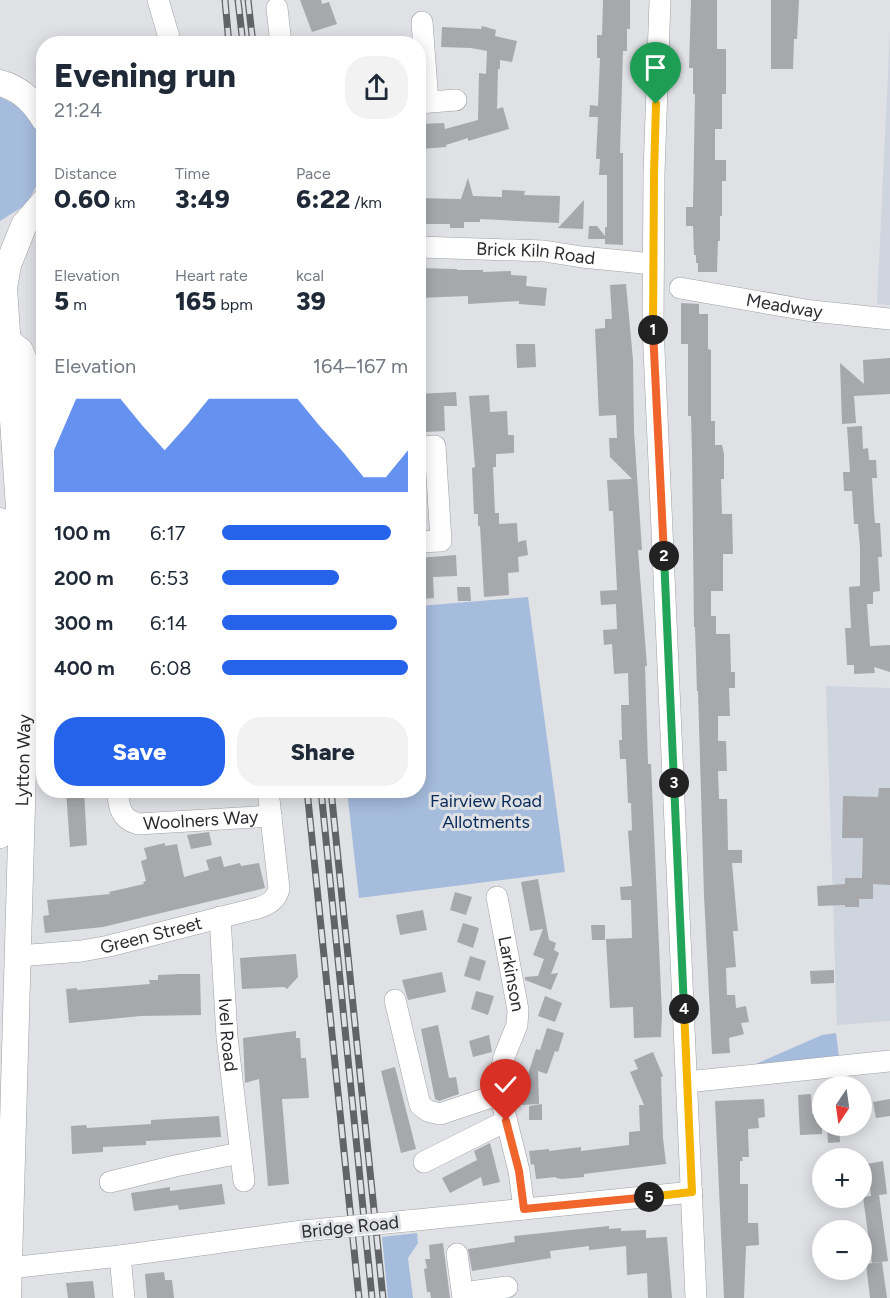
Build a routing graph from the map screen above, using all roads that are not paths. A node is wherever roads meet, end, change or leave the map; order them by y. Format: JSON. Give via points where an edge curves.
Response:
{"nodes":[{"id":1,"x":158,"y":0,"type":"edge"},
{"id":2,"x":660,"y":0,"type":"edge"},
{"id":3,"x":277,"y":8,"type":"dead end"},
{"id":4,"x":422,"y":22,"type":"dead end"},
{"id":5,"x":169,"y":36,"type":"edge"},
{"id":6,"x":280,"y":36,"type":"edge"},
{"id":7,"x":422,"y":36,"type":"edge"},
{"id":8,"x":1,"y":82,"type":"edge"},
{"id":9,"x":456,"y":100,"type":"dead end"},
{"id":10,"x":426,"y":102,"type":"edge"},
{"id":11,"x":36,"y":107,"type":"edge"},
{"id":12,"x":36,"y":208,"type":"edge"},
{"id":13,"x":12,"y":228,"type":"edge"},
{"id":14,"x":426,"y":247,"type":"edge"},
{"id":15,"x":653,"y":264,"type":"junction"},
{"id":16,"x":680,"y":288,"type":"dead end"},
{"id":17,"x":890,"y":320,"type":"edge"},
{"id":18,"x":6,"y":337,"type":"junction"},
{"id":19,"x":36,"y":441,"type":"edge"},
{"id":20,"x":426,"y":447,"type":"edge"},
{"id":21,"x":0,"y":521,"type":"edge"},
{"id":22,"x":426,"y":542,"type":"edge"},
{"id":23,"x":117,"y":798,"type":"edge"},
{"id":24,"x":269,"y":798,"type":"edge"},
{"id":25,"x":271,"y":816,"type":"junction"},
{"id":26,"x":0,"y":835,"type":"edge"},
{"id":27,"x":277,"y":896,"type":"joint"},
{"id":28,"x":497,"y":897,"type":"dead end"},
{"id":29,"x":220,"y":917,"type":"junction"},
{"id":30,"x":18,"y":956,"type":"junction"},
{"id":31,"x":395,"y":1000,"type":"dead end"},
{"id":32,"x":890,"y":1061,"type":"edge"},
{"id":33,"x":687,"y":1082,"type":"junction"},
{"id":34,"x":500,"y":1094,"type":"junction"},
{"id":35,"x":506,"y":1121,"type":"junction"},
{"id":36,"x":240,"y":1153,"type":"junction"},
{"id":37,"x":424,"y":1162,"type":"dead end"},
{"id":38,"x":244,"y":1181,"type":"dead end"},
{"id":39,"x":110,"y":1182,"type":"dead end"},
{"id":40,"x":692,"y":1192,"type":"junction"},
{"id":41,"x":524,"y":1209,"type":"junction"},
{"id":42,"x":457,"y":1254,"type":"dead end"},
{"id":43,"x":120,"y":1256,"type":"junction"},
{"id":44,"x":9,"y":1268,"type":"junction"},
{"id":45,"x":507,"y":1287,"type":"dead end"},
{"id":46,"x":463,"y":1296,"type":"edge"},
{"id":47,"x":8,"y":1298,"type":"edge"},
{"id":48,"x":124,"y":1298,"type":"edge"},
{"id":49,"x":696,"y":1298,"type":"edge"}],
"edges":[{"from":1,"to":5,"type":"street"},
{"from":2,"to":15,"type":"street"},
{"from":3,"to":6,"type":"street"},
{"from":4,"to":7,"type":"street"},
{"from":8,"to":11,"type":"main road"},
{"from":9,"to":10,"type":"street"},
{"from":12,"to":13,"type":"main road","name":"Lytton Way"},
{"from":13,"to":18,"type":"main road","name":"Lytton Way","via":[[13,251],[5,279]]},
{"from":14,"to":15,"type":"street","name":"Brick Kiln Road","via":[[544,251]]},
{"from":15,"to":33,"type":"street"},
{"from":16,"to":17,"type":"street","name":"Meadway"},
{"from":18,"to":19,"type":"street","via":[[22,349],[31,370]]},
{"from":18,"to":30,"type":"main road","name":"Lytton Way","via":[[23,567],[25,699]]},
{"from":20,"to":22,"type":"street","via":[[435,446],[441,541]]},
{"from":21,"to":26,"type":"main road","name":"Lytton Way","via":[[4,648]]},
{"from":23,"to":25,"type":"street","name":"Woolners Way","via":[[122,814],[138,824]]},
{"from":24,"to":25,"type":"street","name":"Woolners Way"},
{"from":25,"to":27,"type":"street","name":"Woolners Way","via":[[279,882]]},
{"from":27,"to":29,"type":"street","name":"Green Street","via":[[269,904]]},
{"from":28,"to":34,"type":"street","name":"Larkinson","via":[[518,1010],[515,1032],[500,1070]]},
{"from":29,"to":30,"type":"street","name":"Green Street","via":[[109,946]]},
{"from":29,"to":36,"type":"street","name":"Ivel Road","via":[[227,1037]]},
{"from":30,"to":44,"type":"main road","name":"Lytton Way"},
{"from":31,"to":34,"type":"street","via":[[420,1105],[440,1114]]},
{"from":32,"to":33,"type":"street"},
{"from":33,"to":40,"type":"street"},
{"from":34,"to":35,"type":"street","name":"Larkinson"},
{"from":35,"to":37,"type":"street"},
{"from":35,"to":41,"type":"street","name":"Larkinson"},
{"from":36,"to":38,"type":"street","name":"Ivel Road"},
{"from":36,"to":39,"type":"street"},
{"from":40,"to":41,"type":"street","name":"Bridge Road"},
{"from":40,"to":49,"type":"street"},
{"from":41,"to":43,"type":"street","name":"Bridge Road","bridge":true},
{"from":42,"to":46,"type":"street"},
{"from":43,"to":44,"type":"street","name":"Bridge Road"},
{"from":43,"to":48,"type":"street"},
{"from":44,"to":47,"type":"main road","name":"Lytton Way"},
{"from":45,"to":46,"type":"street"}]}
